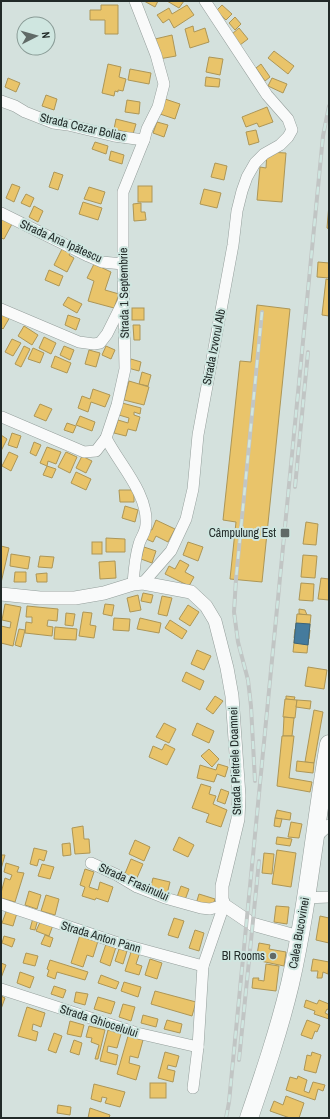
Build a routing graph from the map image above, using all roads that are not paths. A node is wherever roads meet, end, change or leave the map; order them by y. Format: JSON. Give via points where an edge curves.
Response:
{"nodes":[{"id":1,"x":136,"y":1,"type":"edge"},
{"id":2,"x":205,"y":1,"type":"edge"},
{"id":3,"x":1,"y":101,"type":"edge"},
{"id":4,"x":144,"y":140,"type":"junction"},
{"id":5,"x":1,"y":214,"type":"edge"},
{"id":6,"x":123,"y":264,"type":"junction"},
{"id":7,"x":124,"y":301,"type":"junction"},
{"id":8,"x":1,"y":308,"type":"edge"},
{"id":9,"x":2,"y":417,"type":"dead end"},
{"id":10,"x":106,"y":438,"type":"junction"},
{"id":11,"x":138,"y":584,"type":"junction"},
{"id":12,"x":1,"y":594,"type":"edge"},
{"id":13,"x":329,"y":744,"type":"edge"},
{"id":14,"x":329,"y":826,"type":"edge"},
{"id":15,"x":315,"y":838,"type":"junction"},
{"id":16,"x":91,"y":863,"type":"dead end"},
{"id":17,"x":329,"y":897,"type":"edge"},
{"id":18,"x":305,"y":898,"type":"junction"},
{"id":19,"x":1,"y":904,"type":"edge"},
{"id":20,"x":224,"y":905,"type":"junction"},
{"id":21,"x":299,"y":937,"type":"junction"},
{"id":22,"x":203,"y":966,"type":"junction"},
{"id":23,"x":1,"y":989,"type":"edge"},
{"id":24,"x":198,"y":1047,"type":"junction"},
{"id":25,"x":193,"y":1088,"type":"dead end"},
{"id":26,"x":249,"y":1118,"type":"edge"}],
"edges":[{"from":1,"to":4,"type":"street","name":"Strada 1 Septembrie","via":[[164,84],[158,107]]},
{"from":2,"to":11,"type":"street","name":"Strada Izvorul Alb","via":[[267,95],[288,119],[292,130],[280,145],[264,154],[255,163],[242,191],[198,434],[193,489],[186,519],[171,551]]},
{"from":3,"to":4,"type":"street","name":"Strada Cezar Boliac","via":[[53,123]]},
{"from":4,"to":6,"type":"street","name":"Strada 1 Septembrie","via":[[123,192]]},
{"from":5,"to":6,"type":"street","name":"Strada Ana Ipătescu","via":[[102,262]]},
{"from":6,"to":7,"type":"street","name":"Strada 1 Septembrie"},
{"from":7,"to":8,"type":"street","via":[[107,334],[100,343],[94,344],[79,342]]},
{"from":7,"to":10,"type":"street","name":"Strada 1 Septembrie","via":[[125,369]]},
{"from":9,"to":10,"type":"street","via":[[84,452],[96,451]]},
{"from":10,"to":11,"type":"street","via":[[131,479],[146,514],[146,530],[139,542],[135,561]]},
{"from":11,"to":12,"type":"street","via":[[75,598]]},
{"from":11,"to":20,"type":"street","name":"Strada Pietrele Doamnei","via":[[192,592],[206,606],[215,621],[221,643],[232,696],[239,796],[238,819],[222,886],[221,896]]},
{"from":13,"to":15,"type":"highway","name":"Calea Bucovinei"},
{"from":14,"to":15,"type":"street"},
{"from":15,"to":18,"type":"highway","name":"Calea Bucovinei"},
{"from":16,"to":20,"type":"street","name":"Strada Frasinului","via":[[165,898],[201,908],[210,909]]},
{"from":17,"to":18,"type":"street"},
{"from":18,"to":21,"type":"highway","name":"Calea Bucovinei"},
{"from":19,"to":22,"type":"street","name":"Strada Anton Pann","via":[[118,943]]},
{"from":20,"to":21,"type":"street","via":[[252,924]]},
{"from":20,"to":22,"type":"street"},
{"from":21,"to":26,"type":"highway","name":"Calea Bucovinei","via":[[279,1028]]},
{"from":22,"to":24,"type":"street"},
{"from":23,"to":24,"type":"street","name":"Strada Ghiocelului","via":[[137,1033]]},
{"from":24,"to":25,"type":"street"}]}
